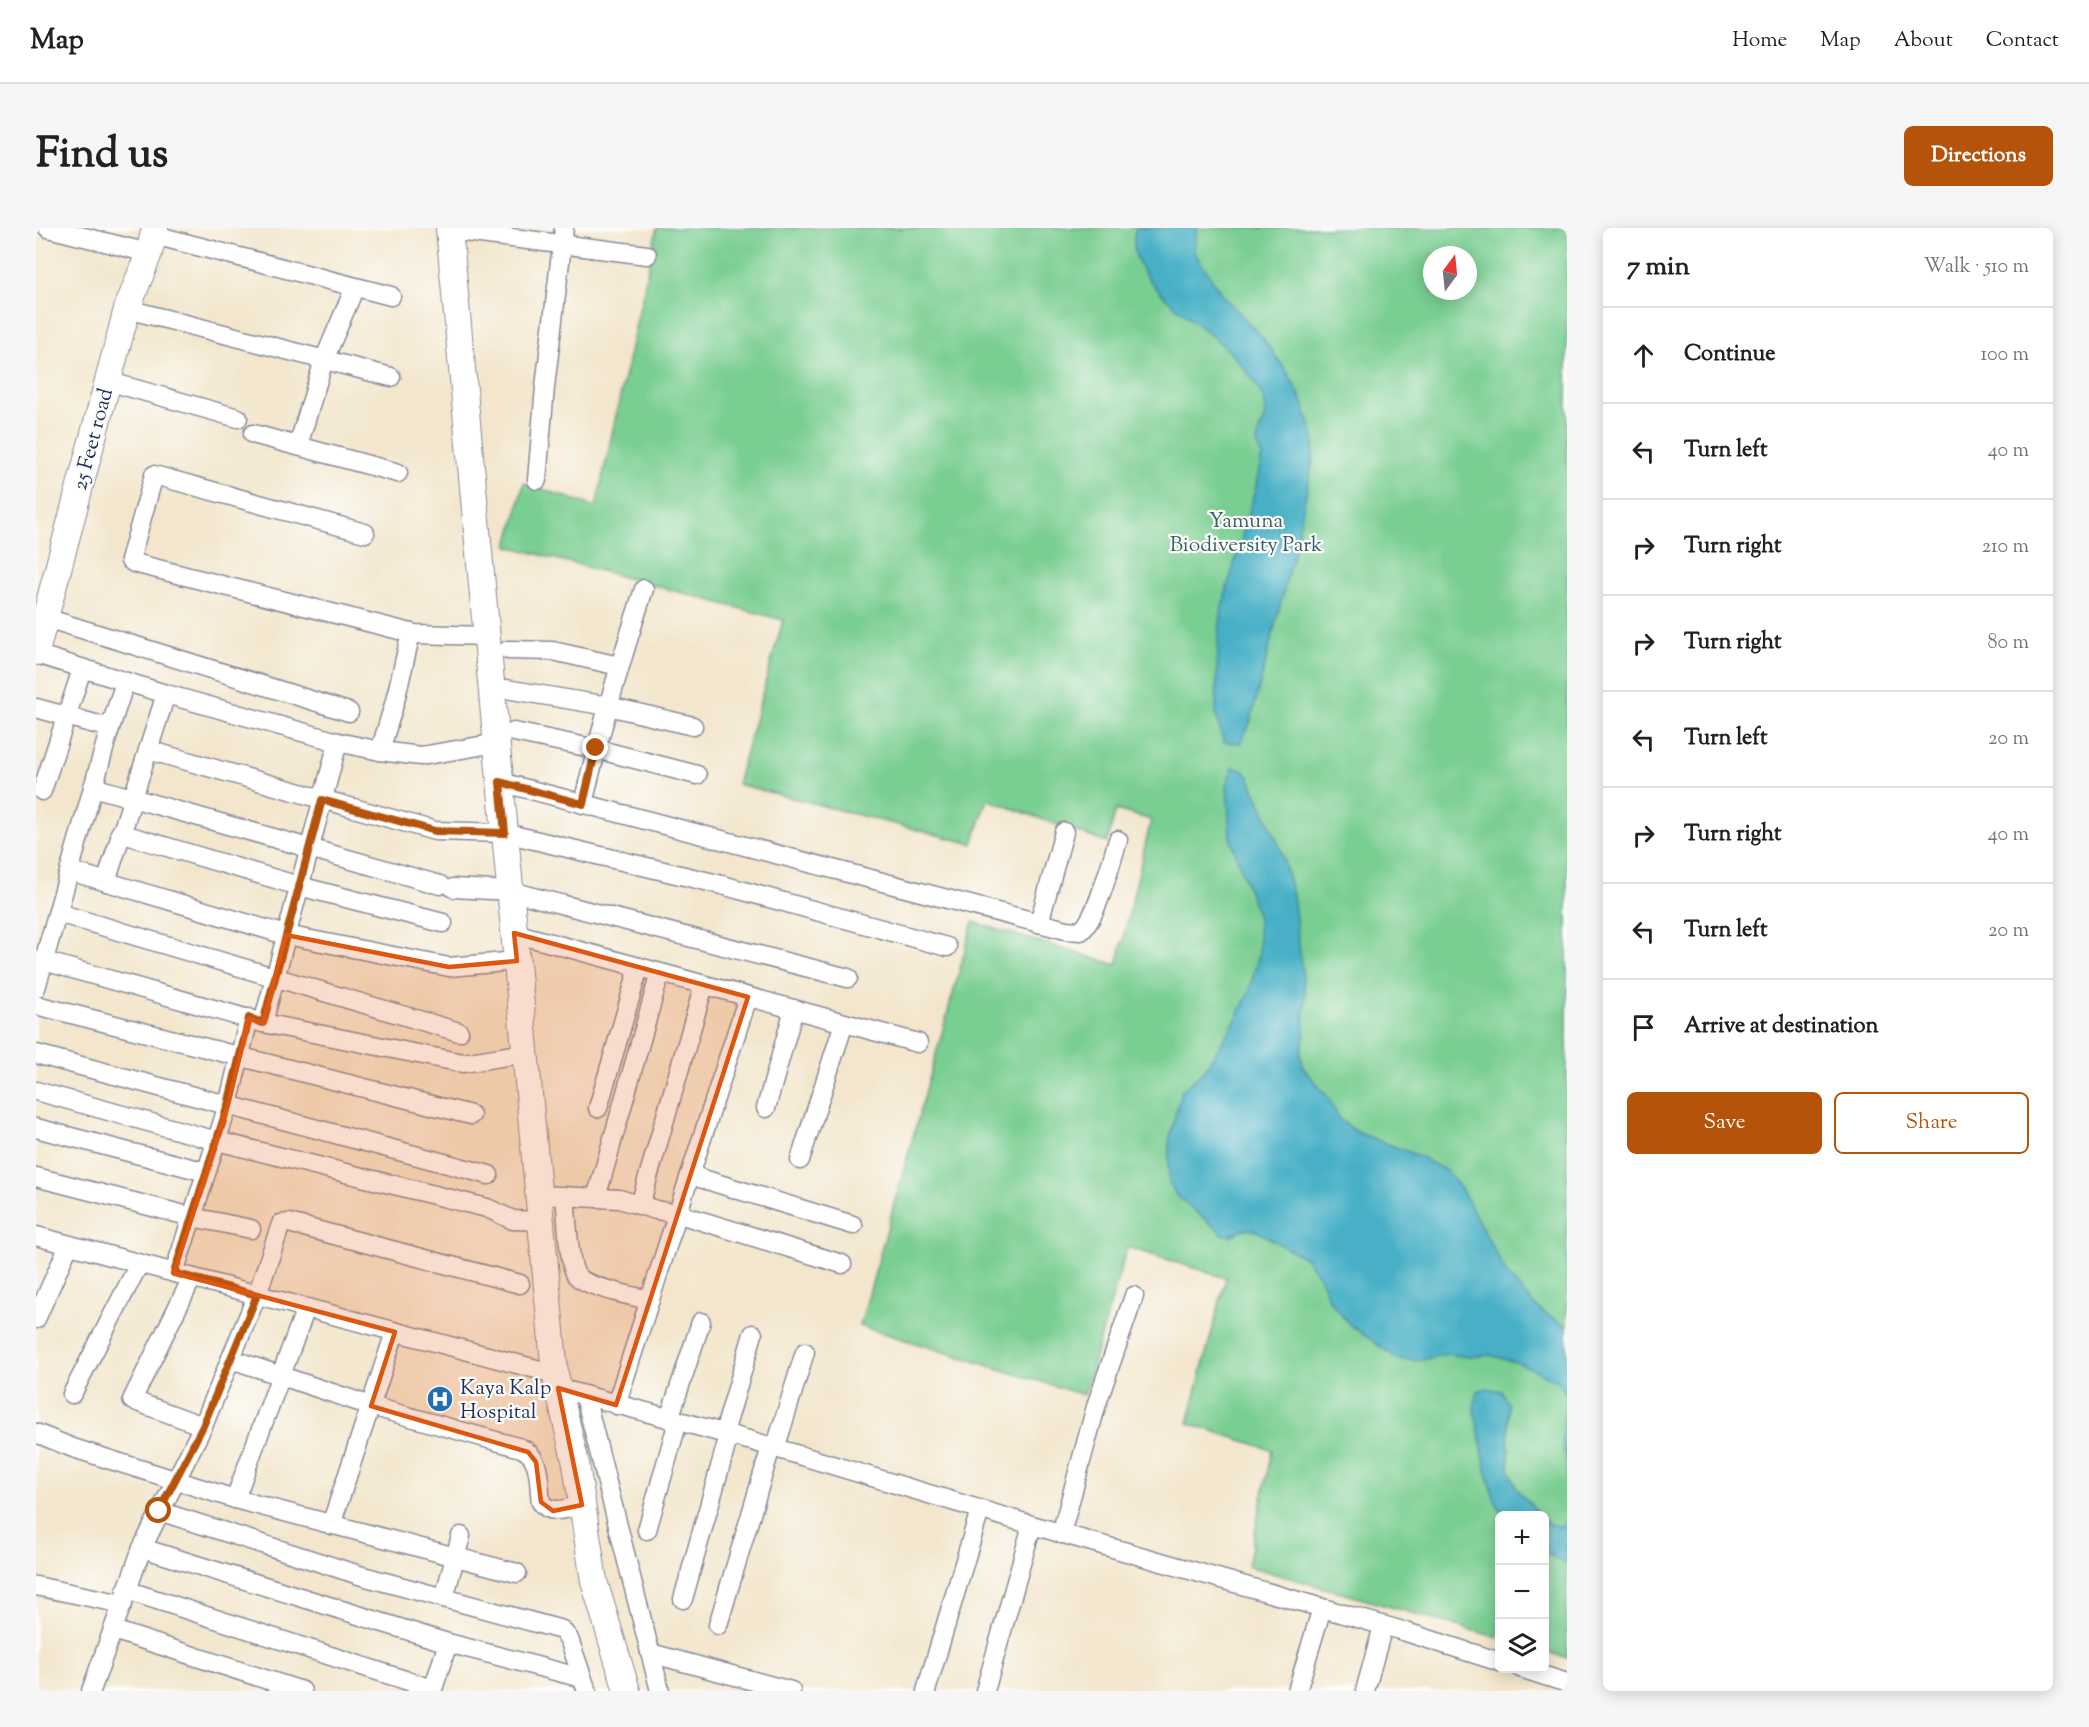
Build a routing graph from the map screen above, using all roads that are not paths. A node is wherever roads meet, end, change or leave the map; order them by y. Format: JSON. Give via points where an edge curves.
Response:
{"nodes":[{"id":1,"x":48,"y":228,"type":"edge"},
{"id":2,"x":449,"y":229,"type":"edge"},
{"id":3,"x":563,"y":236,"type":"edge"},
{"id":4,"x":153,"y":239,"type":"edge"},
{"id":5,"x":647,"y":255,"type":"dead end"},
{"id":6,"x":355,"y":287,"type":"junction"},
{"id":7,"x":391,"y":296,"type":"dead end"},
{"id":8,"x":128,"y":309,"type":"junction"},
{"id":9,"x":324,"y":360,"type":"junction"},
{"id":10,"x":391,"y":377,"type":"dead end"},
{"id":11,"x":107,"y":381,"type":"junction"},
{"id":12,"x":238,"y":417,"type":"dead end"},
{"id":13,"x":253,"y":434,"type":"dead end"},
{"id":14,"x":298,"y":446,"type":"junction"},
{"id":15,"x":398,"y":473,"type":"dead end"},
{"id":16,"x":537,"y":480,"type":"dead end"},
{"id":17,"x":365,"y":533,"type":"dead end"},
{"id":18,"x":644,"y":589,"type":"dead end"},
{"id":19,"x":46,"y":618,"type":"junction"},
{"id":20,"x":417,"y":634,"type":"junction"},
{"id":21,"x":487,"y":636,"type":"junction"},
{"id":22,"x":508,"y":650,"type":"dead end"},
{"id":23,"x":36,"y":653,"type":"edge"},
{"id":24,"x":619,"y":666,"type":"junction"},
{"id":25,"x":82,"y":669,"type":"junction"},
{"id":26,"x":125,"y":681,"type":"junction"},
{"id":27,"x":507,"y":689,"type":"dead end"},
{"id":28,"x":166,"y":694,"type":"junction"},
{"id":29,"x":608,"y":706,"type":"junction"},
{"id":30,"x":36,"y":708,"type":"edge"},
{"id":31,"x":349,"y":712,"type":"dead end"},
{"id":32,"x":67,"y":717,"type":"junction"},
{"id":33,"x":693,"y":726,"type":"dead end"},
{"id":34,"x":110,"y":728,"type":"junction"},
{"id":35,"x":505,"y":738,"type":"junction"},
{"id":36,"x":338,"y":742,"type":"junction"},
{"id":37,"x":596,"y":748,"type":"junction"},
{"id":38,"x":148,"y":750,"type":"junction"},
{"id":39,"x":380,"y":751,"type":"junction"},
{"id":40,"x":697,"y":775,"type":"dead end"},
{"id":41,"x":500,"y":782,"type":"junction"},
{"id":42,"x":93,"y":788,"type":"junction"},
{"id":43,"x":42,"y":791,"type":"dead end"},
{"id":44,"x":131,"y":799,"type":"junction"},
{"id":45,"x":322,"y":800,"type":"junction"},
{"id":46,"x":583,"y":804,"type":"junction"},
{"id":47,"x":1064,"y":832,"type":"dead end"},
{"id":48,"x":120,"y":833,"type":"junction"},
{"id":49,"x":505,"y":833,"type":"junction"},
{"id":50,"x":1118,"y":840,"type":"dead end"},
{"id":51,"x":309,"y":849,"type":"junction"},
{"id":52,"x":70,"y":871,"type":"junction"},
{"id":53,"x":106,"y":882,"type":"junction"},
{"id":54,"x":299,"y":886,"type":"junction"},
{"id":55,"x":510,"y":891,"type":"junction"},
{"id":56,"x":58,"y":913,"type":"junction"},
{"id":57,"x":444,"y":923,"type":"dead end"},
{"id":58,"x":1039,"y":923,"type":"junction"},
{"id":59,"x":514,"y":933,"type":"junction"},
{"id":60,"x":286,"y":936,"type":"junction"},
{"id":61,"x":947,"y":947,"type":"dead end"},
{"id":62,"x":44,"y":961,"type":"junction"},
{"id":63,"x":517,"y":961,"type":"junction"},
{"id":64,"x":639,"y":967,"type":"junction"},
{"id":65,"x":660,"y":973,"type":"junction"},
{"id":66,"x":275,"y":977,"type":"junction"},
{"id":67,"x":848,"y":978,"type":"dead end"},
{"id":68,"x":704,"y":985,"type":"junction"},
{"id":69,"x":36,"y":988,"type":"edge"},
{"id":70,"x":748,"y":997,"type":"junction"},
{"id":71,"x":36,"y":1005,"type":"edge"},
{"id":72,"x":794,"y":1009,"type":"junction"},
{"id":73,"x":256,"y":1020,"type":"junction"},
{"id":74,"x":844,"y":1023,"type":"junction"},
{"id":75,"x":459,"y":1032,"type":"dead end"},
{"id":76,"x":918,"y":1043,"type":"dead end"},
{"id":77,"x":526,"y":1053,"type":"junction"},
{"id":78,"x":36,"y":1054,"type":"edge"},
{"id":79,"x":239,"y":1057,"type":"junction"},
{"id":80,"x":36,"y":1091,"type":"edge"},
{"id":81,"x":228,"y":1105,"type":"junction"},
{"id":82,"x":598,"y":1108,"type":"dead end"},
{"id":83,"x":766,"y":1108,"type":"dead end"},
{"id":84,"x":471,"y":1115,"type":"dead end"},
{"id":85,"x":36,"y":1128,"type":"edge"},
{"id":86,"x":217,"y":1141,"type":"junction"},
{"id":87,"x":800,"y":1160,"type":"dead end"},
{"id":88,"x":206,"y":1172,"type":"junction"},
{"id":89,"x":489,"y":1175,"type":"dead end"},
{"id":90,"x":690,"y":1176,"type":"junction"},
{"id":91,"x":36,"y":1177,"type":"edge"},
{"id":92,"x":539,"y":1195,"type":"junction"},
{"id":93,"x":565,"y":1196,"type":"junction"},
{"id":94,"x":596,"y":1198,"type":"junction"},
{"id":95,"x":640,"y":1205,"type":"junction"},
{"id":96,"x":679,"y":1214,"type":"junction"},
{"id":97,"x":192,"y":1217,"type":"junction"},
{"id":98,"x":541,"y":1221,"type":"junction"},
{"id":99,"x":854,"y":1224,"type":"dead end"},
{"id":100,"x":251,"y":1229,"type":"dead end"},
{"id":101,"x":36,"y":1236,"type":"edge"},
{"id":102,"x":69,"y":1245,"type":"junction"},
{"id":103,"x":139,"y":1264,"type":"junction"},
{"id":104,"x":842,"y":1264,"type":"dead end"},
{"id":105,"x":174,"y":1273,"type":"junction"},
{"id":106,"x":192,"y":1278,"type":"junction"},
{"id":107,"x":520,"y":1284,"type":"dead end"},
{"id":108,"x":257,"y":1295,"type":"junction"},
{"id":109,"x":1134,"y":1296,"type":"dead end"},
{"id":110,"x":650,"y":1300,"type":"junction"},
{"id":111,"x":306,"y":1308,"type":"junction"},
{"id":112,"x":36,"y":1319,"type":"edge"},
{"id":113,"x":701,"y":1322,"type":"dead end"},
{"id":114,"x":395,"y":1332,"type":"junction"},
{"id":115,"x":753,"y":1334,"type":"dead end"},
{"id":116,"x":805,"y":1352,"type":"dead end"},
{"id":117,"x":231,"y":1359,"type":"junction"},
{"id":118,"x":281,"y":1376,"type":"junction"},
{"id":119,"x":557,"y":1381,"type":"junction"},
{"id":120,"x":72,"y":1394,"type":"dead end"},
{"id":121,"x":585,"y":1396,"type":"junction"},
{"id":122,"x":616,"y":1405,"type":"junction"},
{"id":123,"x":371,"y":1406,"type":"junction"},
{"id":124,"x":674,"y":1420,"type":"junction"},
{"id":125,"x":203,"y":1426,"type":"junction"},
{"id":126,"x":36,"y":1433,"type":"edge"},
{"id":127,"x":727,"y":1434,"type":"junction"},
{"id":128,"x":773,"y":1448,"type":"junction"},
{"id":129,"x":175,"y":1480,"type":"junction"},
{"id":130,"x":235,"y":1499,"type":"junction"},
{"id":131,"x":582,"y":1505,"type":"junction"},
{"id":132,"x":980,"y":1510,"type":"junction"},
{"id":133,"x":159,"y":1511,"type":"junction"},
{"id":134,"x":331,"y":1525,"type":"junction"},
{"id":135,"x":1032,"y":1525,"type":"junction"},
{"id":136,"x":647,"y":1530,"type":"dead end"},
{"id":137,"x":1061,"y":1534,"type":"junction"},
{"id":138,"x":460,"y":1536,"type":"dead end"},
{"id":139,"x":142,"y":1548,"type":"junction"},
{"id":140,"x":455,"y":1557,"type":"junction"},
{"id":141,"x":517,"y":1573,"type":"dead end"},
{"id":142,"x":36,"y":1586,"type":"edge"},
{"id":143,"x":124,"y":1597,"type":"junction"},
{"id":144,"x":444,"y":1598,"type":"junction"},
{"id":145,"x":683,"y":1599,"type":"dead end"},
{"id":146,"x":1322,"y":1608,"type":"junction"},
{"id":147,"x":718,"y":1625,"type":"dead end"},
{"id":148,"x":1383,"y":1626,"type":"junction"},
{"id":149,"x":113,"y":1630,"type":"junction"},
{"id":150,"x":448,"y":1643,"type":"junction"},
{"id":151,"x":650,"y":1653,"type":"junction"},
{"id":152,"x":1495,"y":1660,"type":"edge"},
{"id":153,"x":1536,"y":1673,"type":"edge"},
{"id":154,"x":575,"y":1679,"type":"edge"},
{"id":155,"x":1567,"y":1683,"type":"edge"},
{"id":156,"x":98,"y":1689,"type":"edge"},
{"id":157,"x":433,"y":1690,"type":"edge"},
{"id":158,"x":302,"y":1691,"type":"edge"},
{"id":159,"x":627,"y":1691,"type":"edge"},
{"id":160,"x":660,"y":1691,"type":"edge"},
{"id":161,"x":791,"y":1691,"type":"edge"},
{"id":162,"x":926,"y":1691,"type":"edge"},
{"id":163,"x":985,"y":1691,"type":"edge"},
{"id":164,"x":1297,"y":1691,"type":"edge"},
{"id":165,"x":1365,"y":1691,"type":"edge"}],
"edges":[{"from":1,"to":4,"type":"street"},
{"from":2,"to":3,"type":"street"},
{"from":2,"to":21,"type":"street"},
{"from":3,"to":5,"type":"street"},
{"from":3,"to":16,"type":"street"},
{"from":4,"to":6,"type":"street"},
{"from":4,"to":8,"type":"street","name":"25 Feet road"},
{"from":6,"to":7,"type":"street"},
{"from":6,"to":9,"type":"street"},
{"from":8,"to":9,"type":"street"},
{"from":8,"to":11,"type":"street","name":"25 Feet road"},
{"from":9,"to":10,"type":"street"},
{"from":9,"to":14,"type":"street"},
{"from":11,"to":12,"type":"street"},
{"from":11,"to":19,"type":"street","name":"25 Feet road"},
{"from":13,"to":14,"type":"street"},
{"from":14,"to":15,"type":"street"},
{"from":17,"to":20,"type":"street","via":[[153,475],[130,560]]},
{"from":18,"to":24,"type":"street"},
{"from":19,"to":23,"type":"street","name":"25 Feet road"},
{"from":19,"to":31,"type":"street"},
{"from":20,"to":21,"type":"street"},
{"from":20,"to":39,"type":"street"},
{"from":21,"to":35,"type":"street"},
{"from":22,"to":24,"type":"street","via":[[553,651]]},
{"from":23,"to":25,"type":"street"},
{"from":24,"to":29,"type":"street"},
{"from":25,"to":26,"type":"street"},
{"from":25,"to":32,"type":"street"},
{"from":26,"to":28,"type":"street"},
{"from":26,"to":34,"type":"street"},
{"from":27,"to":29,"type":"street"},
{"from":28,"to":36,"type":"street"},
{"from":28,"to":38,"type":"street"},
{"from":29,"to":33,"type":"street"},
{"from":29,"to":37,"type":"street"},
{"from":30,"to":32,"type":"street"},
{"from":32,"to":34,"type":"street"},
{"from":32,"to":43,"type":"street"},
{"from":34,"to":42,"type":"street"},
{"from":35,"to":37,"type":"street"},
{"from":35,"to":39,"type":"street","via":[[428,755]]},
{"from":35,"to":41,"type":"street"},
{"from":36,"to":39,"type":"street"},
{"from":36,"to":45,"type":"street"},
{"from":37,"to":40,"type":"street"},
{"from":37,"to":46,"type":"street"},
{"from":38,"to":44,"type":"street"},
{"from":38,"to":45,"type":"street"},
{"from":41,"to":46,"type":"street"},
{"from":41,"to":49,"type":"street"},
{"from":42,"to":44,"type":"street"},
{"from":42,"to":52,"type":"street"},
{"from":44,"to":48,"type":"street"},
{"from":44,"to":51,"type":"street"},
{"from":45,"to":49,"type":"street","via":[[437,831]]},
{"from":45,"to":51,"type":"street"},
{"from":46,"to":58,"type":"street"},
{"from":47,"to":58,"type":"street"},
{"from":48,"to":53,"type":"street"},
{"from":48,"to":54,"type":"street"},
{"from":49,"to":55,"type":"street"},
{"from":49,"to":61,"type":"street","via":[[722,885]]},
{"from":50,"to":58,"type":"street","via":[[1086,927],[1081,931],[1066,930]]},
{"from":51,"to":54,"type":"street"},
{"from":51,"to":55,"type":"street","via":[[446,887]]},
{"from":52,"to":53,"type":"street"},
{"from":52,"to":56,"type":"street"},
{"from":53,"to":60,"type":"street"},
{"from":54,"to":57,"type":"street"},
{"from":54,"to":60,"type":"street"},
{"from":55,"to":59,"type":"street"},
{"from":55,"to":67,"type":"street"},
{"from":56,"to":62,"type":"street"},
{"from":56,"to":66,"type":"street"},
{"from":59,"to":63,"type":"street"},
{"from":59,"to":64,"type":"street"},
{"from":60,"to":63,"type":"street","via":[[452,967]]},
{"from":60,"to":66,"type":"street"},
{"from":62,"to":69,"type":"street"},
{"from":62,"to":73,"type":"street"},
{"from":63,"to":77,"type":"street"},
{"from":64,"to":65,"type":"street"},
{"from":64,"to":82,"type":"street"},
{"from":65,"to":68,"type":"street"},
{"from":65,"to":94,"type":"street"},
{"from":66,"to":73,"type":"street"},
{"from":66,"to":75,"type":"street"},
{"from":68,"to":70,"type":"street"},
{"from":68,"to":95,"type":"street"},
{"from":70,"to":72,"type":"street"},
{"from":70,"to":90,"type":"street"},
{"from":71,"to":79,"type":"street"},
{"from":72,"to":74,"type":"street"},
{"from":72,"to":83,"type":"street"},
{"from":73,"to":77,"type":"street","via":[[466,1063]]},
{"from":73,"to":79,"type":"street"},
{"from":74,"to":76,"type":"street"},
{"from":74,"to":87,"type":"street"},
{"from":77,"to":92,"type":"street"},
{"from":78,"to":81,"type":"street"},
{"from":79,"to":81,"type":"street"},
{"from":79,"to":84,"type":"street"},
{"from":80,"to":86,"type":"street"},
{"from":81,"to":86,"type":"street"},
{"from":81,"to":89,"type":"street"},
{"from":85,"to":88,"type":"street"},
{"from":86,"to":88,"type":"street"},
{"from":86,"to":98,"type":"street","via":[[487,1208],[513,1220]]},
{"from":88,"to":97,"type":"street"},
{"from":90,"to":96,"type":"street"},
{"from":90,"to":99,"type":"street"},
{"from":91,"to":97,"type":"street"},
{"from":92,"to":93,"type":"street"},
{"from":92,"to":98,"type":"street"},
{"from":93,"to":94,"type":"street"},
{"from":93,"to":110,"type":"street","via":[[576,1275],[596,1286]]},
{"from":94,"to":95,"type":"street"},
{"from":95,"to":96,"type":"street"},
{"from":96,"to":104,"type":"street"},
{"from":96,"to":110,"type":"street"},
{"from":97,"to":100,"type":"street"},
{"from":97,"to":105,"type":"street"},
{"from":98,"to":119,"type":"street"},
{"from":101,"to":102,"type":"street"},
{"from":102,"to":103,"type":"street"},
{"from":102,"to":112,"type":"street"},
{"from":103,"to":105,"type":"street"},
{"from":103,"to":120,"type":"street"},
{"from":105,"to":106,"type":"street"},
{"from":106,"to":108,"type":"street"},
{"from":106,"to":125,"type":"street","via":[[132,1400]]},
{"from":107,"to":108,"type":"street","via":[[285,1222],[278,1228]]},
{"from":108,"to":111,"type":"street"},
{"from":108,"to":117,"type":"street"},
{"from":109,"to":137,"type":"street","via":[[1097,1403]]},
{"from":110,"to":122,"type":"street"},
{"from":111,"to":114,"type":"street"},
{"from":111,"to":118,"type":"street"},
{"from":113,"to":124,"type":"street"},
{"from":114,"to":119,"type":"street"},
{"from":114,"to":123,"type":"street"},
{"from":115,"to":127,"type":"street"},
{"from":116,"to":128,"type":"street"},
{"from":117,"to":118,"type":"street"},
{"from":117,"to":125,"type":"street"},
{"from":118,"to":123,"type":"street"},
{"from":118,"to":130,"type":"street"},
{"from":119,"to":121,"type":"street"},
{"from":119,"to":131,"type":"street"},
{"from":121,"to":122,"type":"street"},
{"from":121,"to":151,"type":"street"},
{"from":122,"to":124,"type":"street"},
{"from":123,"to":131,"type":"street","via":[[525,1450],[536,1462],[544,1508],[553,1511]]},
{"from":123,"to":134,"type":"street"},
{"from":124,"to":127,"type":"street"},
{"from":124,"to":136,"type":"street"},
{"from":125,"to":129,"type":"street"},
{"from":126,"to":129,"type":"street"},
{"from":127,"to":128,"type":"street"},
{"from":127,"to":145,"type":"street"},
{"from":128,"to":132,"type":"street"},
{"from":128,"to":147,"type":"street"},
{"from":129,"to":130,"type":"street"},
{"from":129,"to":133,"type":"street"},
{"from":130,"to":134,"type":"street"},
{"from":131,"to":159,"type":"street","via":[[594,1581]]},
{"from":132,"to":135,"type":"street"},
{"from":132,"to":162,"type":"street"},
{"from":133,"to":139,"type":"street"},
{"from":133,"to":144,"type":"street"},
{"from":134,"to":140,"type":"street"},
{"from":135,"to":137,"type":"street"},
{"from":135,"to":163,"type":"street"},
{"from":137,"to":146,"type":"street"},
{"from":138,"to":140,"type":"street"},
{"from":139,"to":143,"type":"street"},
{"from":139,"to":150,"type":"street"},
{"from":140,"to":141,"type":"street"},
{"from":140,"to":144,"type":"street"},
{"from":142,"to":143,"type":"street"},
{"from":143,"to":149,"type":"street"},
{"from":143,"to":157,"type":"street"},
{"from":144,"to":154,"type":"street","via":[[558,1629],[569,1639]]},
{"from":146,"to":148,"type":"street"},
{"from":146,"to":164,"type":"street"},
{"from":148,"to":152,"type":"street"},
{"from":148,"to":165,"type":"street"},
{"from":149,"to":156,"type":"street"},
{"from":149,"to":158,"type":"street"},
{"from":150,"to":154,"type":"street"},
{"from":150,"to":157,"type":"street"},
{"from":151,"to":160,"type":"street"},
{"from":151,"to":161,"type":"street"},
{"from":153,"to":155,"type":"street"}]}
